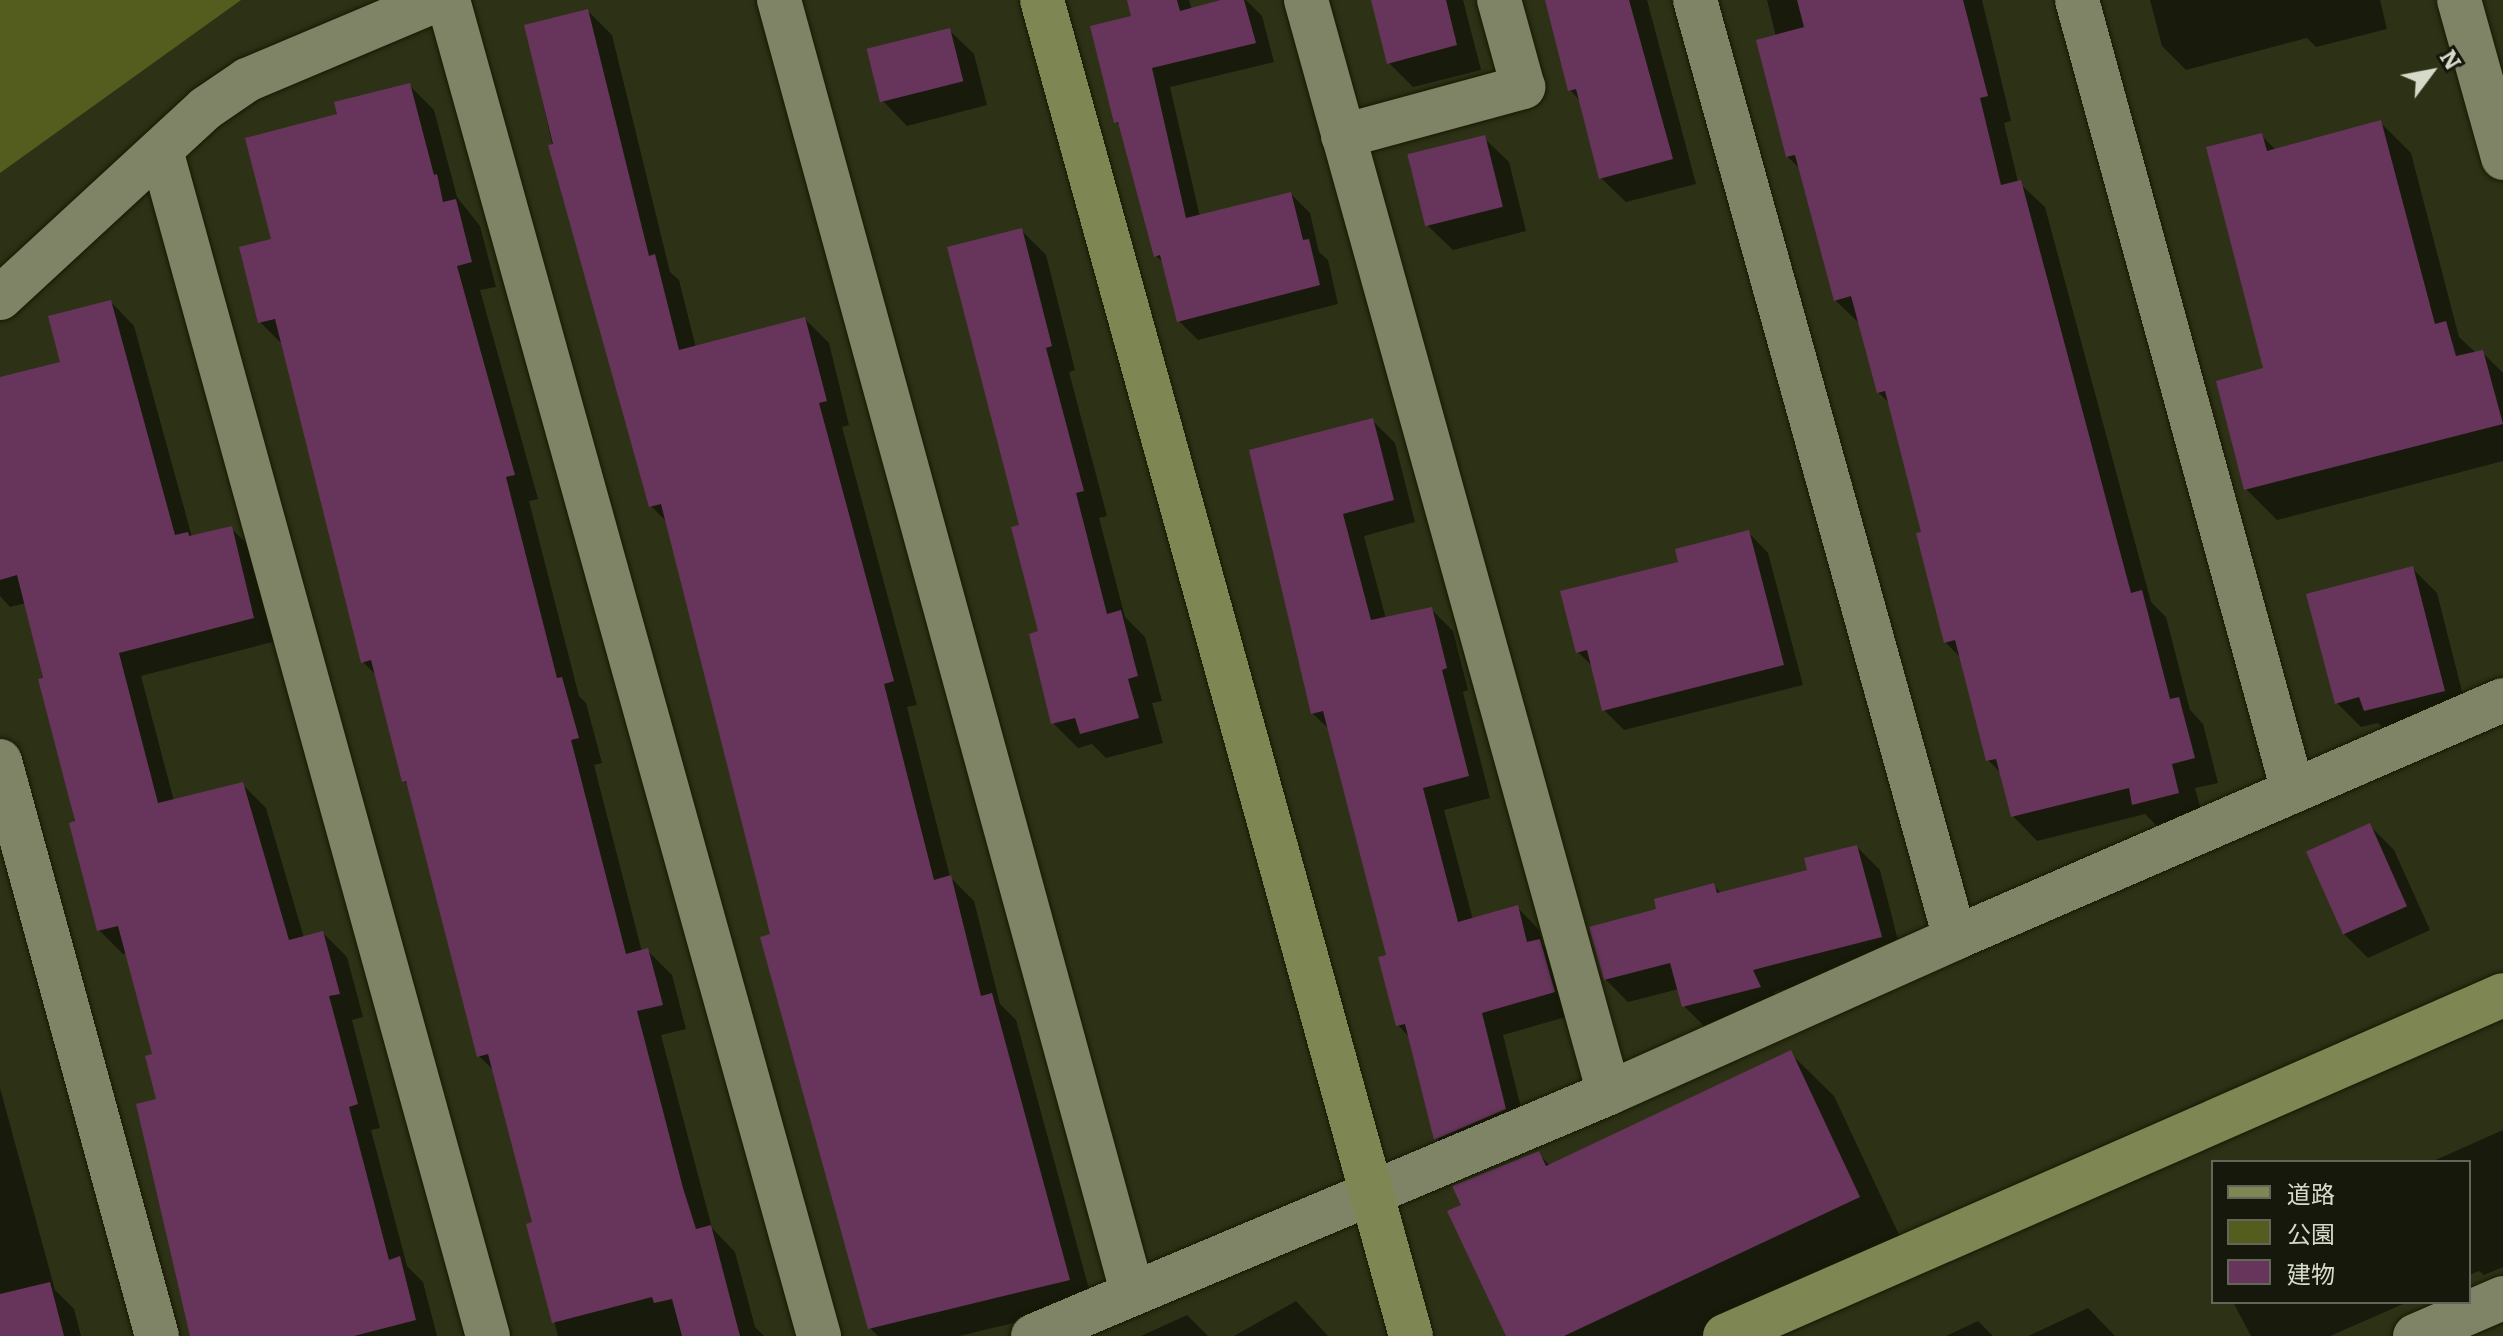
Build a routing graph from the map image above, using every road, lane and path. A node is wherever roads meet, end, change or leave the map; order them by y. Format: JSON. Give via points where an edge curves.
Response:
{"nodes":[{"id":1,"x":436,"y":0,"type":"edge"},
{"id":2,"x":448,"y":0,"type":"edge"},
{"id":3,"x":779,"y":0,"type":"edge"},
{"id":4,"x":1042,"y":0,"type":"edge"},
{"id":5,"x":1306,"y":0,"type":"edge"},
{"id":6,"x":1499,"y":0,"type":"edge"},
{"id":7,"x":1695,"y":0,"type":"edge"},
{"id":8,"x":2077,"y":0,"type":"edge"},
{"id":9,"x":2459,"y":0,"type":"edge"},
{"id":10,"x":1343,"y":136,"type":"junction"},
{"id":11,"x":161,"y":150,"type":"junction"},
{"id":12,"x":2503,"y":158,"type":"edge"},
{"id":13,"x":0,"y":298,"type":"edge"},
{"id":14,"x":2503,"y":700,"type":"edge"},
{"id":15,"x":0,"y":761,"type":"edge"},
{"id":16,"x":2293,"y":791,"type":"junction"},
{"id":17,"x":1955,"y":938,"type":"junction"},
{"id":18,"x":2503,"y":995,"type":"edge"},
{"id":19,"x":1609,"y":1093,"type":"junction"},
{"id":20,"x":1372,"y":1191,"type":"junction"},
{"id":21,"x":1132,"y":1291,"type":"junction"},
{"id":22,"x":2503,"y":1298,"type":"edge"},
{"id":23,"x":2430,"y":1333,"type":"edge"},
{"id":24,"x":157,"y":1336,"type":"edge"},
{"id":25,"x":488,"y":1336,"type":"edge"},
{"id":26,"x":819,"y":1336,"type":"edge"},
{"id":27,"x":1033,"y":1336,"type":"edge"},
{"id":28,"x":1411,"y":1336,"type":"edge"},
{"id":29,"x":1725,"y":1336,"type":"edge"}],
"edges":[{"from":1,"to":11,"type":"street","via":[[247,80],[206,108]]},
{"from":2,"to":26,"type":"street"},
{"from":3,"to":21,"type":"street"},
{"from":4,"to":20,"type":"street"},
{"from":5,"to":10,"type":"street"},
{"from":6,"to":10,"type":"street","via":[[1523,87]]},
{"from":7,"to":17,"type":"street"},
{"from":8,"to":16,"type":"street"},
{"from":9,"to":12,"type":"street"},
{"from":10,"to":19,"type":"street"},
{"from":11,"to":13,"type":"street"},
{"from":11,"to":25,"type":"street"},
{"from":14,"to":16,"type":"street"},
{"from":15,"to":24,"type":"street"},
{"from":16,"to":17,"type":"street"},
{"from":17,"to":19,"type":"street"},
{"from":18,"to":29,"type":"street"},
{"from":19,"to":20,"type":"street"},
{"from":20,"to":21,"type":"street"},
{"from":20,"to":28,"type":"street"},
{"from":21,"to":27,"type":"street"},
{"from":22,"to":23,"type":"street"}]}
